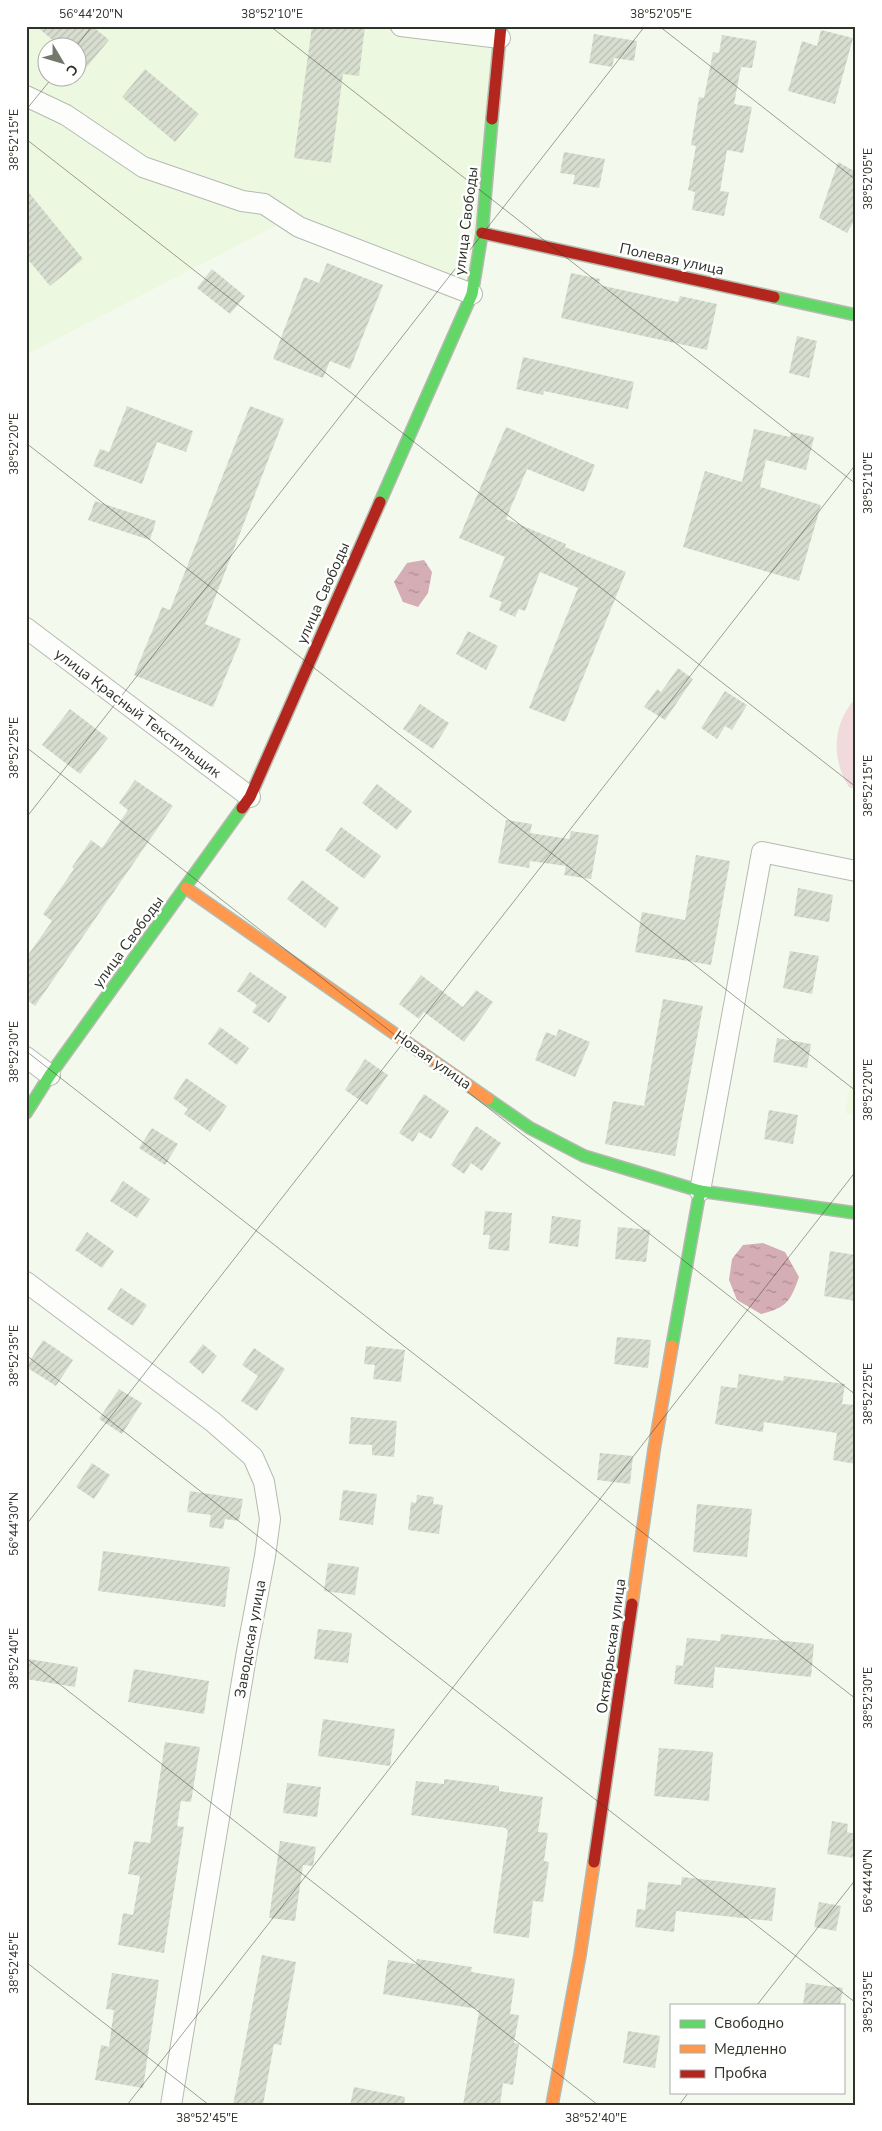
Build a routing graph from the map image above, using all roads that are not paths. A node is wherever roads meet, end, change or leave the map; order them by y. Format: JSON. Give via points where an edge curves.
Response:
{"nodes":[{"id":1,"x":401,"y":26,"type":"edge"},
{"id":2,"x":501,"y":32,"type":"edge"},
{"id":3,"x":26,"y":96,"type":"edge"},
{"id":4,"x":482,"y":233,"type":"junction"},
{"id":5,"x":472,"y":294,"type":"junction"},
{"id":6,"x":856,"y":314,"type":"edge"},
{"id":7,"x":26,"y":628,"type":"edge"},
{"id":8,"x":250,"y":797,"type":"junction"},
{"id":9,"x":856,"y":871,"type":"edge"},
{"id":10,"x":186,"y":888,"type":"junction"},
{"id":11,"x":26,"y":1057,"type":"edge"},
{"id":12,"x":50,"y":1075,"type":"junction"},
{"id":13,"x":26,"y":1113,"type":"edge"},
{"id":14,"x":700,"y":1190,"type":"junction"},
{"id":15,"x":856,"y":1213,"type":"edge"},
{"id":16,"x":26,"y":1282,"type":"edge"},
{"id":17,"x":171,"y":2105,"type":"edge"},
{"id":18,"x":552,"y":2105,"type":"edge"}],
"edges":[{"from":1,"to":2,"type":"street"},
{"from":2,"to":4,"type":"street","name":"улица Свободы"},
{"from":3,"to":5,"type":"street","via":[[66,116],[143,167],[242,200],[264,204],[298,227]]},
{"from":4,"to":5,"type":"street","name":"улица Свободы"},
{"from":4,"to":6,"type":"street","name":"Полевая улица"},
{"from":5,"to":8,"type":"street","name":"улица Свободы"},
{"from":7,"to":8,"type":"street","name":"улица Красный Текстильщик"},
{"from":8,"to":10,"type":"street","name":"улица Свободы"},
{"from":9,"to":14,"type":"street","via":[[762,852]]},
{"from":10,"to":12,"type":"street","name":"улица Свободы"},
{"from":10,"to":14,"type":"street","name":"Новая улица","via":[[530,1128],[584,1156]]},
{"from":11,"to":12,"type":"street"},
{"from":12,"to":13,"type":"street","name":"улица Свободы"},
{"from":14,"to":15,"type":"street","name":"Новая улица"},
{"from":14,"to":18,"type":"street","name":"Октябрьская улица","via":[[654,1450],[603,1812]]},
{"from":16,"to":17,"type":"street","name":"Заводская улица","via":[[213,1422],[252,1457],[264,1482],[270,1519],[265,1556]]}]}
